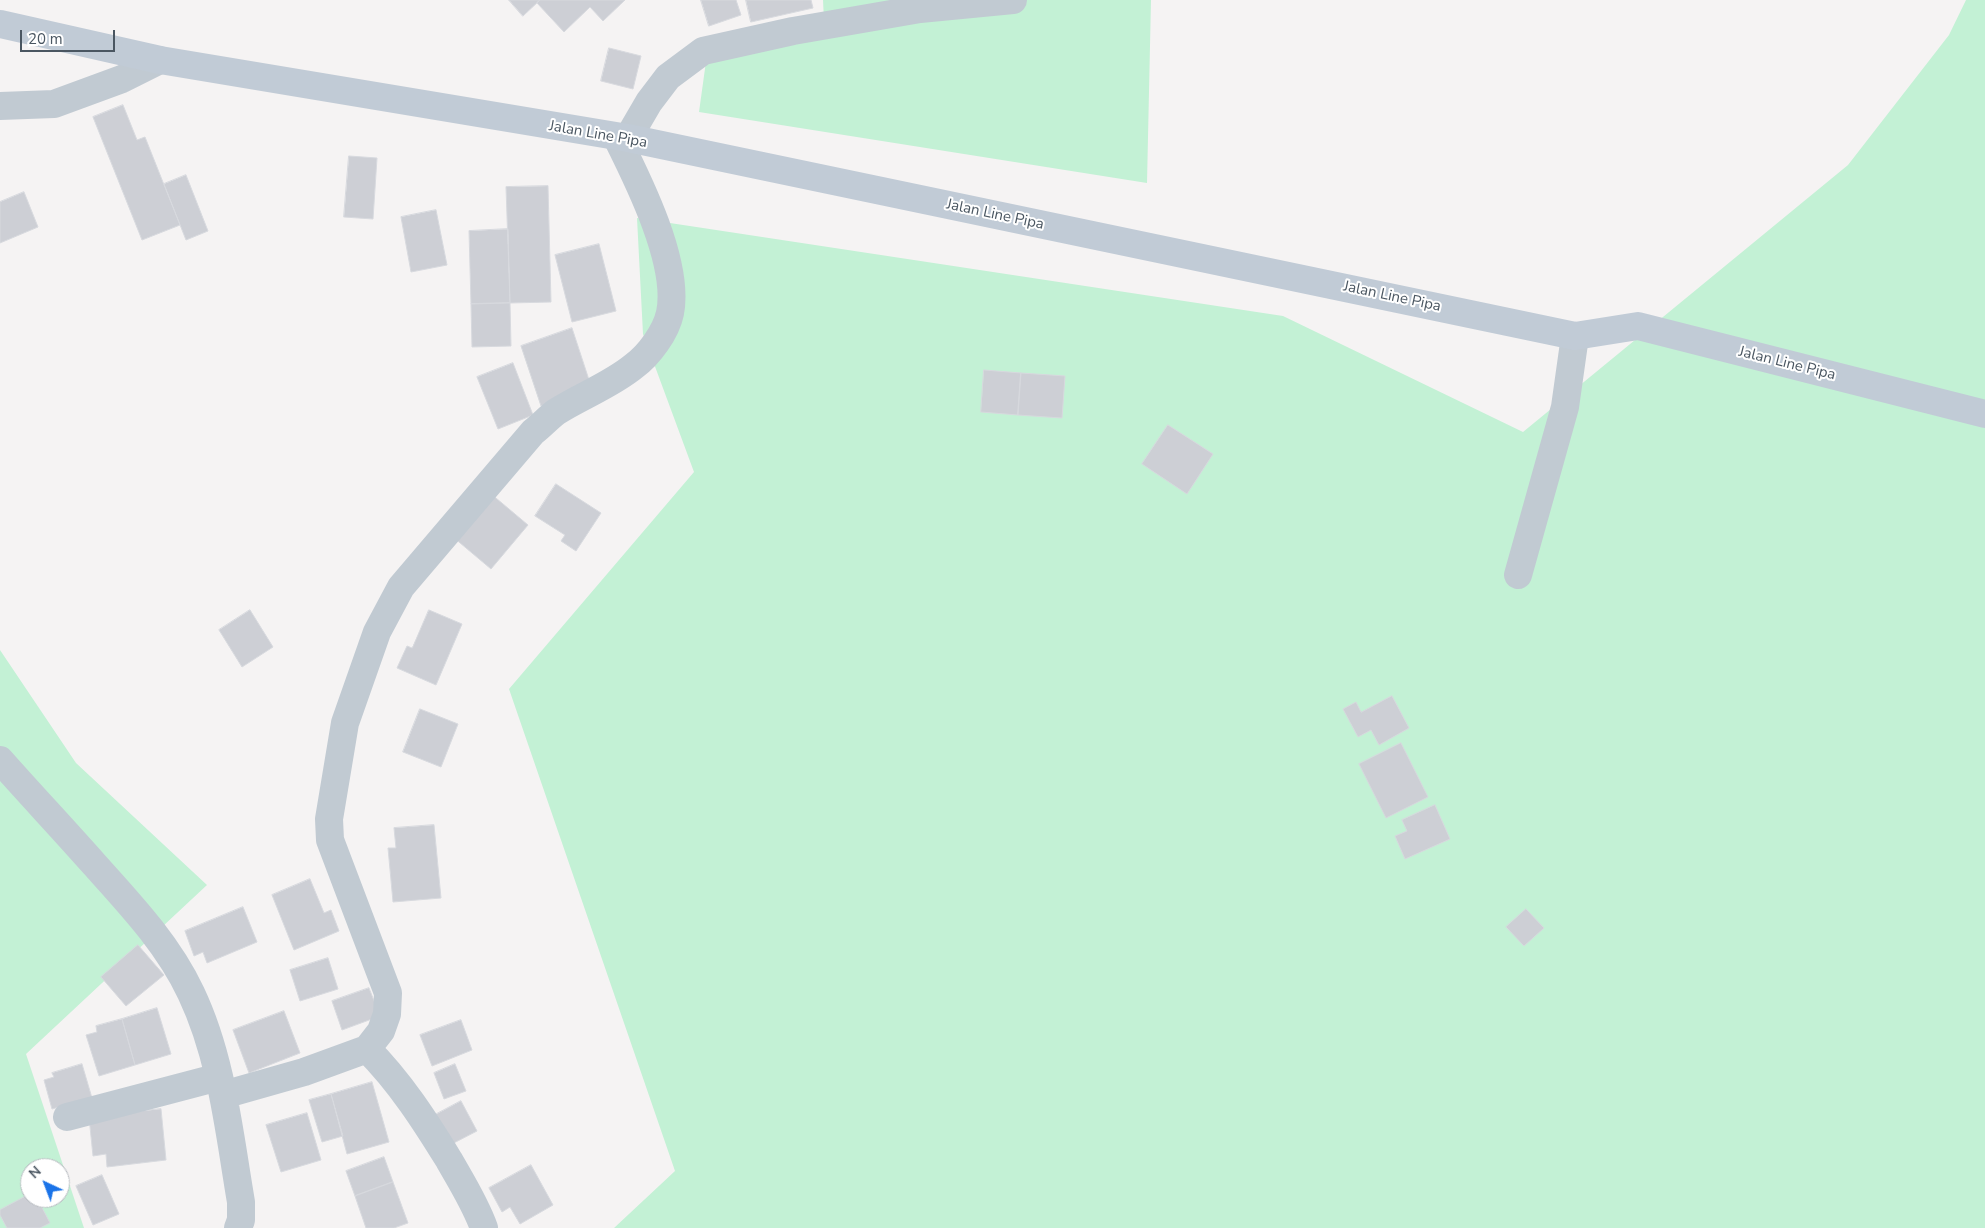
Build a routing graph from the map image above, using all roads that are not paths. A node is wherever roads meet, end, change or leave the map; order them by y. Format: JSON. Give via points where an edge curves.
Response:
{"nodes":[{"id":1,"x":1013,"y":0,"type":"edge"},
{"id":2,"x":919,"y":5,"type":"edge"},
{"id":3,"x":0,"y":24,"type":"edge"},
{"id":4,"x":160,"y":60,"type":"junction"},
{"id":5,"x":0,"y":106,"type":"edge"},
{"id":6,"x":623,"y":138,"type":"junction"},
{"id":7,"x":1575,"y":336,"type":"junction"},
{"id":8,"x":1985,"y":414,"type":"edge"},
{"id":9,"x":1518,"y":575,"type":"dead end"},
{"id":10,"x":0,"y":760,"type":"edge"},
{"id":11,"x":367,"y":1049,"type":"junction"},
{"id":12,"x":221,"y":1086,"type":"junction"},
{"id":13,"x":67,"y":1117,"type":"dead end"},
{"id":14,"x":238,"y":1228,"type":"edge"},
{"id":15,"x":484,"y":1228,"type":"edge"}],
"edges":[{"from":1,"to":2,"type":"street"},
{"from":2,"to":6,"type":"street","via":[[703,51],[668,77]]},
{"from":3,"to":4,"type":"main road","name":"Jalan Line Pipa"},
{"from":4,"to":5,"type":"street","via":[[122,79],[54,104]]},
{"from":4,"to":6,"type":"main road","name":"Jalan Line Pipa"},
{"from":6,"to":7,"type":"main road","name":"Jalan Line Pipa"},
{"from":6,"to":11,"type":"street","via":[[666,256],[671,291],[670,314],[647,355],[633,367],[554,413],[533,432],[401,587],[377,632],[345,723],[328,819],[330,840],[388,993],[387,1014],[381,1031]]},
{"from":7,"to":8,"type":"main road","name":"Jalan Line Pipa","via":[[1638,326]]},
{"from":7,"to":9,"type":"street","via":[[1565,407]]},
{"from":10,"to":12,"type":"street","via":[[119,892],[176,963],[209,1038]]},
{"from":11,"to":12,"type":"street","via":[[304,1072]]},
{"from":11,"to":15,"type":"street","via":[[414,1105],[476,1205]]},
{"from":12,"to":13,"type":"street"},
{"from":12,"to":14,"type":"street","via":[[241,1202]]}]}
